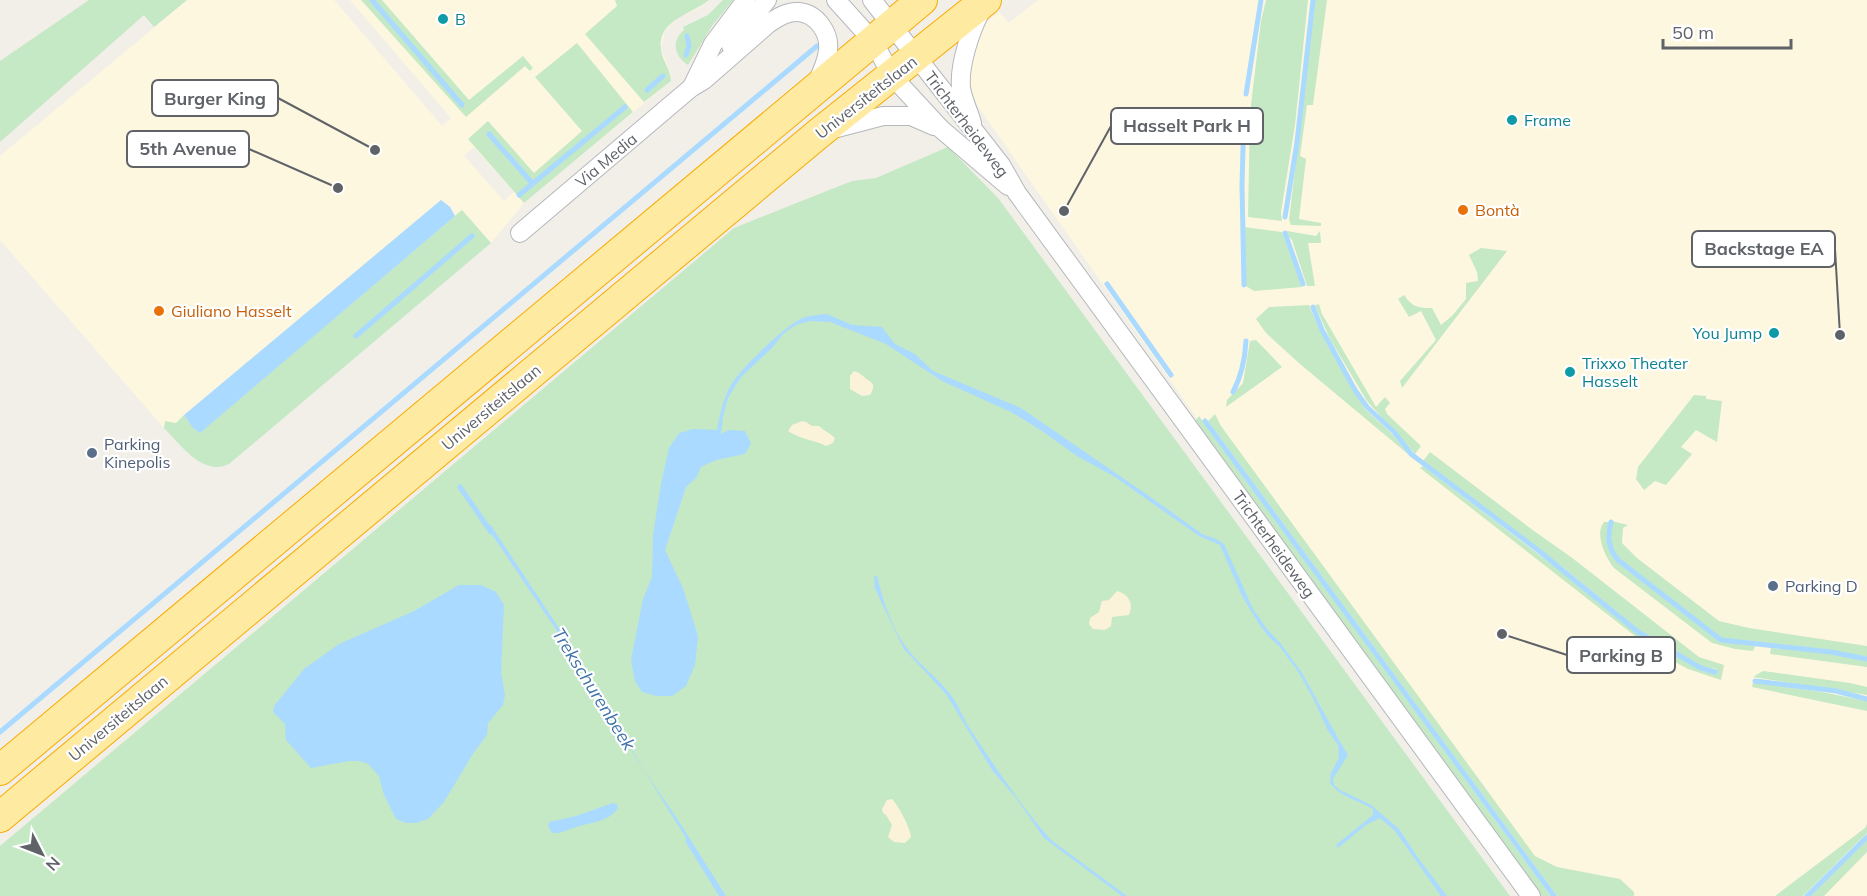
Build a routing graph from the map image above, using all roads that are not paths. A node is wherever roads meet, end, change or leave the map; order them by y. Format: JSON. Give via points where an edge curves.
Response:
{"nodes":[{"id":1,"x":746,"y":0,"type":"edge"},
{"id":2,"x":767,"y":0,"type":"edge"},
{"id":3,"x":836,"y":0,"type":"edge"},
{"id":4,"x":872,"y":0,"type":"edge"},
{"id":5,"x":922,"y":0,"type":"edge"},
{"id":6,"x":986,"y":0,"type":"edge"},
{"id":7,"x":882,"y":33,"type":"junction"},
{"id":8,"x":916,"y":57,"type":"junction"},
{"id":9,"x":892,"y":76,"type":"junction"},
{"id":10,"x":698,"y":84,"type":"junction"},
{"id":11,"x":813,"y":91,"type":"junction"},
{"id":12,"x":941,"y":129,"type":"junction"},
{"id":13,"x":974,"y":131,"type":"junction"},
{"id":14,"x":818,"y":134,"type":"junction"},
{"id":15,"x":1017,"y":193,"type":"junction"},
{"id":16,"x":519,"y":232,"type":"dead end"},
{"id":17,"x":0,"y":770,"type":"edge"},
{"id":18,"x":0,"y":817,"type":"edge"},
{"id":19,"x":1531,"y":896,"type":"edge"}],
"edges":[{"from":1,"to":10,"type":"street","name":"Via Media","via":[[713,44]]},
{"from":2,"to":10,"type":"street","name":"Via Media"},
{"from":3,"to":7,"type":"street"},
{"from":4,"to":7,"type":"street"},
{"from":5,"to":7,"type":"highway"},
{"from":6,"to":8,"type":"highway","name":"Universiteitslaan"},
{"from":6,"to":13,"type":"street","via":[[964,53],[961,86]]},
{"from":7,"to":8,"type":"street"},
{"from":7,"to":9,"type":"street"},
{"from":7,"to":11,"type":"highway"},
{"from":8,"to":9,"type":"highway","name":"Universiteitslaan"},
{"from":8,"to":13,"type":"street","name":"Trichterheideweg"},
{"from":9,"to":12,"type":"street","name":"Trichterheideweg"},
{"from":9,"to":14,"type":"highway","name":"Universiteitslaan"},
{"from":10,"to":11,"type":"street","name":"Via Media","via":[[768,24],[798,12],[817,21],[828,37],[826,61]]},
{"from":10,"to":16,"type":"street","name":"Via Media"},
{"from":11,"to":17,"type":"highway"},
{"from":12,"to":14,"type":"street","via":[[911,116],[883,116]]},
{"from":12,"to":15,"type":"street","name":"Trichterheideweg"},
{"from":13,"to":15,"type":"street","name":"Trichterheideweg"},
{"from":14,"to":18,"type":"highway","name":"Universiteitslaan"},
{"from":15,"to":19,"type":"street","name":"Trichterheideweg"}]}
